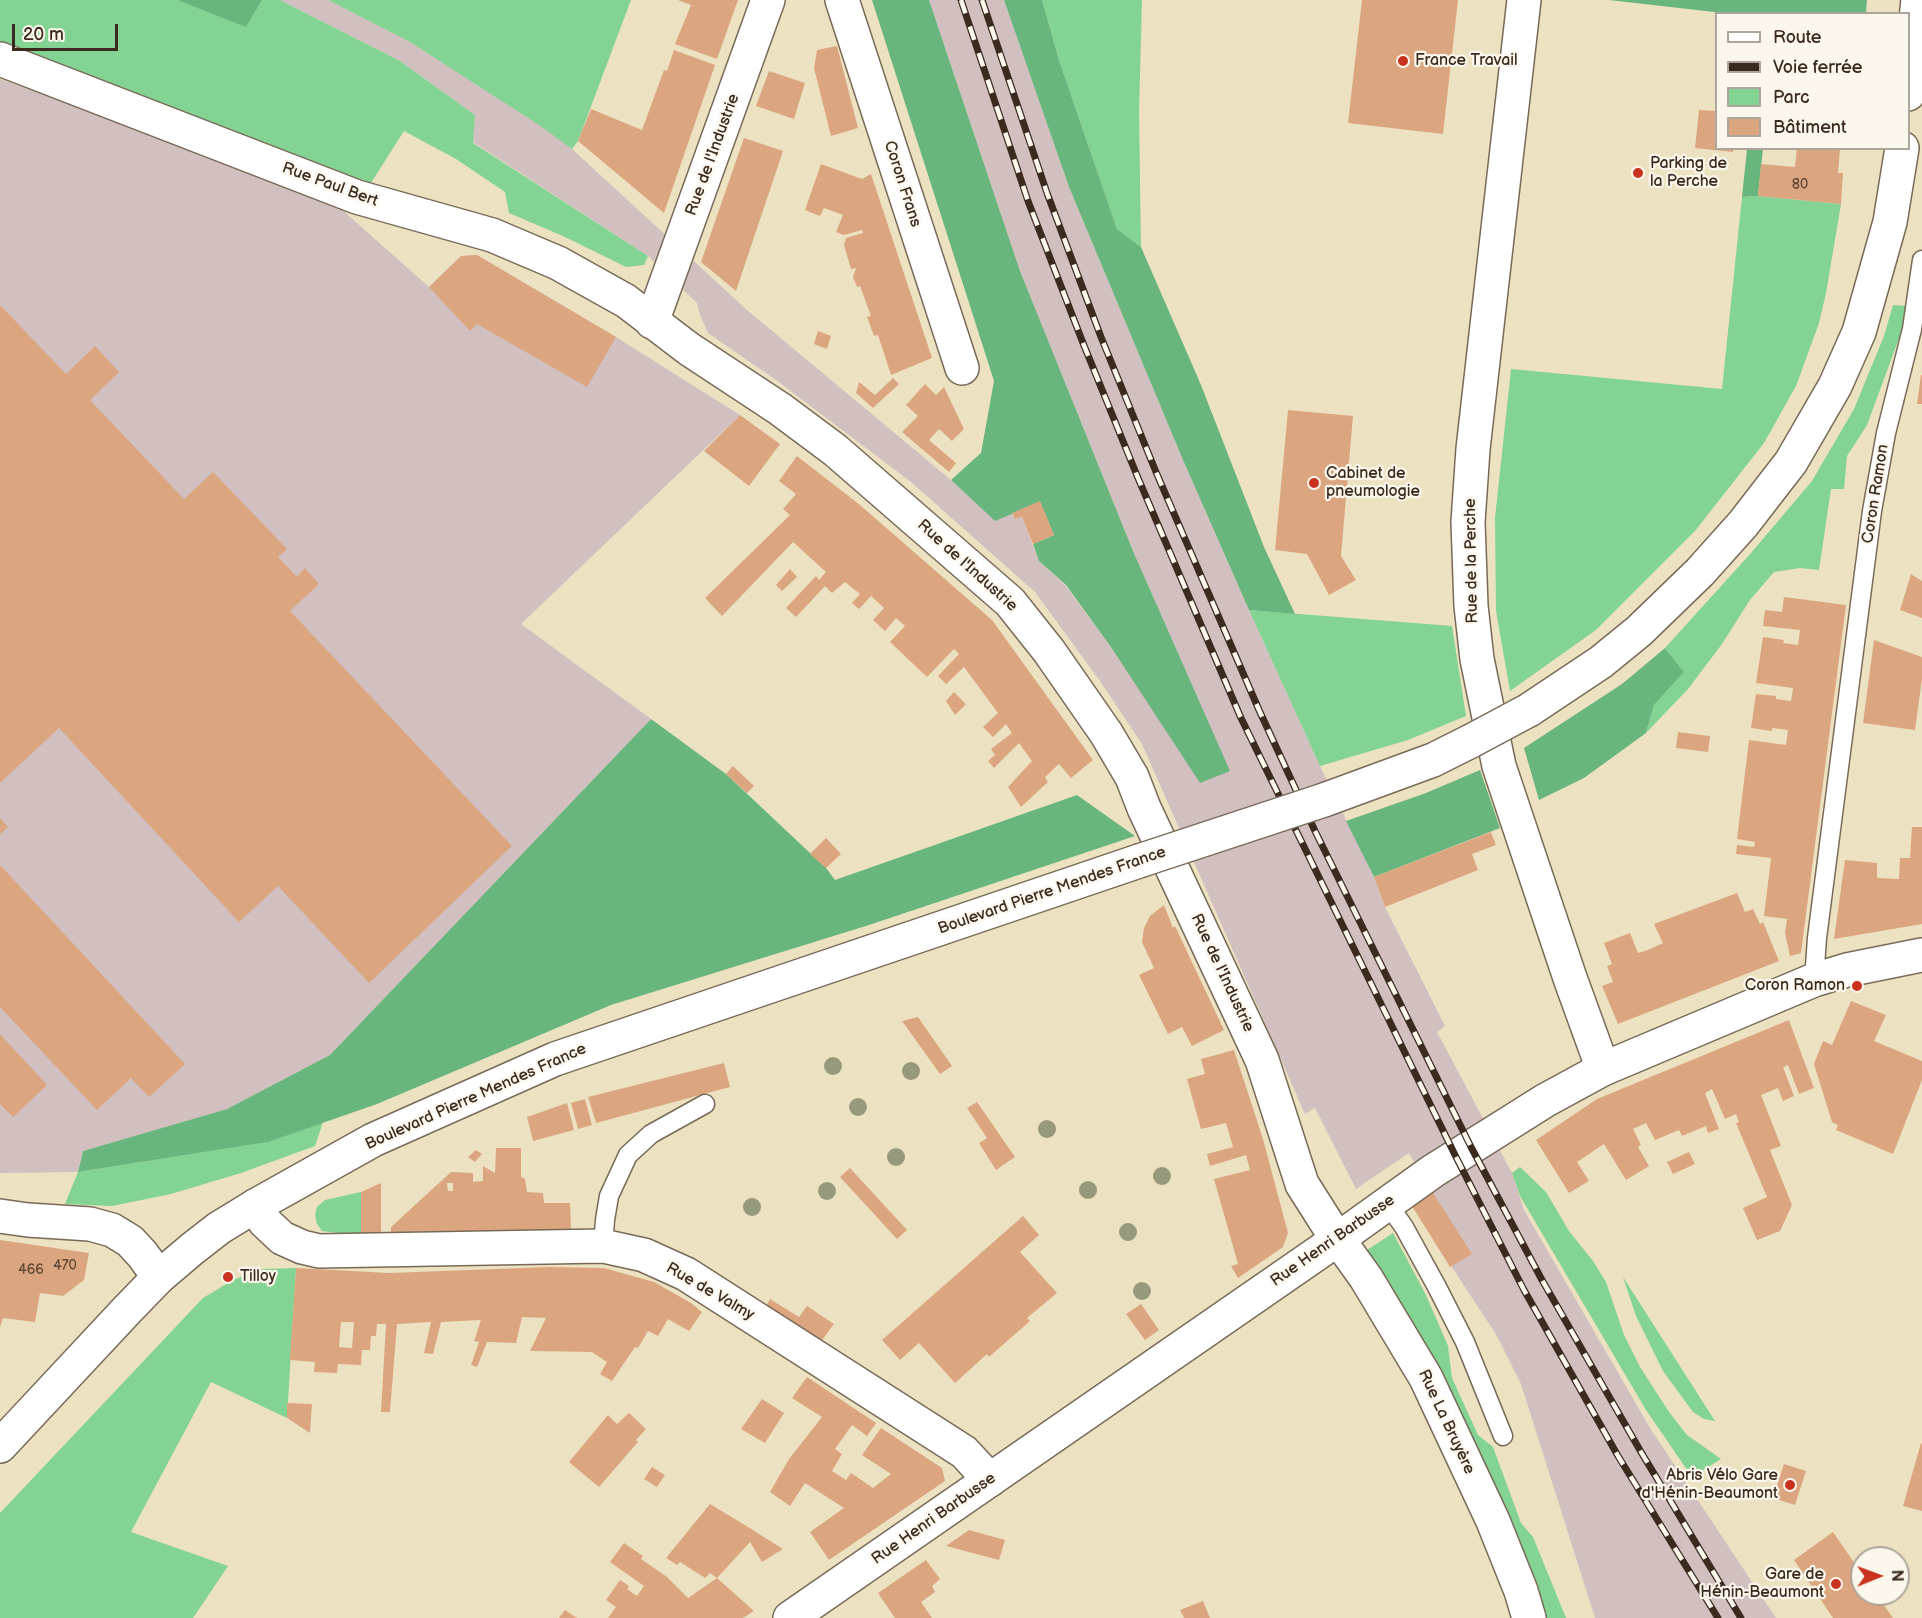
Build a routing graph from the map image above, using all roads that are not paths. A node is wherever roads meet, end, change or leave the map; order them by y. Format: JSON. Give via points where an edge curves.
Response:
{"nodes":[{"id":1,"x":768,"y":0,"type":"edge"},
{"id":2,"x":842,"y":0,"type":"edge"},
{"id":3,"x":1524,"y":0,"type":"edge"},
{"id":4,"x":1918,"y":0,"type":"edge"},
{"id":5,"x":0,"y":59,"type":"edge"},
{"id":6,"x":1910,"y":75,"type":"edge"},
{"id":7,"x":1902,"y":150,"type":"edge"},
{"id":8,"x":1922,"y":260,"type":"edge"},
{"id":9,"x":652,"y":322,"type":"junction"},
{"id":10,"x":962,"y":368,"type":"dead end"},
{"id":11,"x":1922,"y":955,"type":"edge"},
{"id":12,"x":1814,"y":980,"type":"junction"},
{"id":13,"x":1603,"y":1069,"type":"junction"},
{"id":14,"x":705,"y":1104,"type":"dead end"},
{"id":15,"x":1387,"y":1203,"type":"junction"},
{"id":16,"x":255,"y":1206,"type":"junction"},
{"id":17,"x":0,"y":1216,"type":"edge"},
{"id":18,"x":1338,"y":1239,"type":"junction"},
{"id":19,"x":603,"y":1246,"type":"junction"},
{"id":20,"x":159,"y":1277,"type":"junction"},
{"id":21,"x":1503,"y":1436,"type":"dead end"},
{"id":22,"x":0,"y":1446,"type":"edge"},
{"id":23,"x":990,"y":1480,"type":"junction"},
{"id":24,"x":790,"y":1618,"type":"edge"},
{"id":25,"x":1529,"y":1618,"type":"edge"}],
"edges":[{"from":1,"to":9,"type":"street","name":"Rue de l'Industrie"},
{"from":2,"to":10,"type":"street","name":"Coron Frans"},
{"from":3,"to":13,"type":"street","name":"Rue de la Perche","via":[[1473,449],[1468,522],[1471,606],[1499,766]]},
{"from":4,"to":6,"type":"street"},
{"from":5,"to":9,"type":"street","name":"Rue Paul Bert","via":[[357,197],[492,235],[558,263],[626,301]]},
{"from":7,"to":16,"type":"street","name":"Boulevard Pierre Mendes France","bridge":true,"via":[[1890,222],[1859,332],[1835,386],[1791,462],[1736,532],[1639,631],[1601,662],[1529,710],[1433,760],[1324,800],[555,1059],[373,1140]]},
{"from":8,"to":12,"type":"lane","name":"Coron Ramon","via":[[1912,329],[1872,510]]},
{"from":9,"to":18,"type":"street","name":"Rue de l'Industrie","via":[[836,450],[1010,602],[1050,651],[1132,777],[1262,1060],[1302,1184]]},
{"from":11,"to":12,"type":"street","name":"Rue Henri Barbusse"},
{"from":12,"to":13,"type":"street","name":"Rue Henri Barbusse"},
{"from":13,"to":15,"type":"street","name":"Rue Henri Barbusse","via":[[1527,1111]]},
{"from":14,"to":19,"type":"lane","via":[[651,1134],[628,1155],[609,1196]]},
{"from":15,"to":18,"type":"street","name":"Rue Henri Barbusse"},
{"from":15,"to":21,"type":"lane","via":[[1404,1227],[1460,1333]]},
{"from":16,"to":19,"type":"street","name":"Rue de Valmy","via":[[282,1238],[319,1251]]},
{"from":16,"to":20,"type":"street","name":"Boulevard Pierre Mendes France","via":[[219,1228]]},
{"from":17,"to":20,"type":"street","via":[[90,1224],[112,1230],[130,1241]]},
{"from":18,"to":23,"type":"street","name":"Rue Henri Barbusse"},
{"from":18,"to":25,"type":"street","name":"Rue La Bruyère","via":[[1426,1378],[1493,1521]]},
{"from":19,"to":23,"type":"street","name":"Rue de Valmy","via":[[644,1256],[686,1274],[964,1452]]},
{"from":20,"to":22,"type":"street","name":"Boulevard Pierre Mendes France"},
{"from":23,"to":24,"type":"street","name":"Rue Henri Barbusse"}]}
